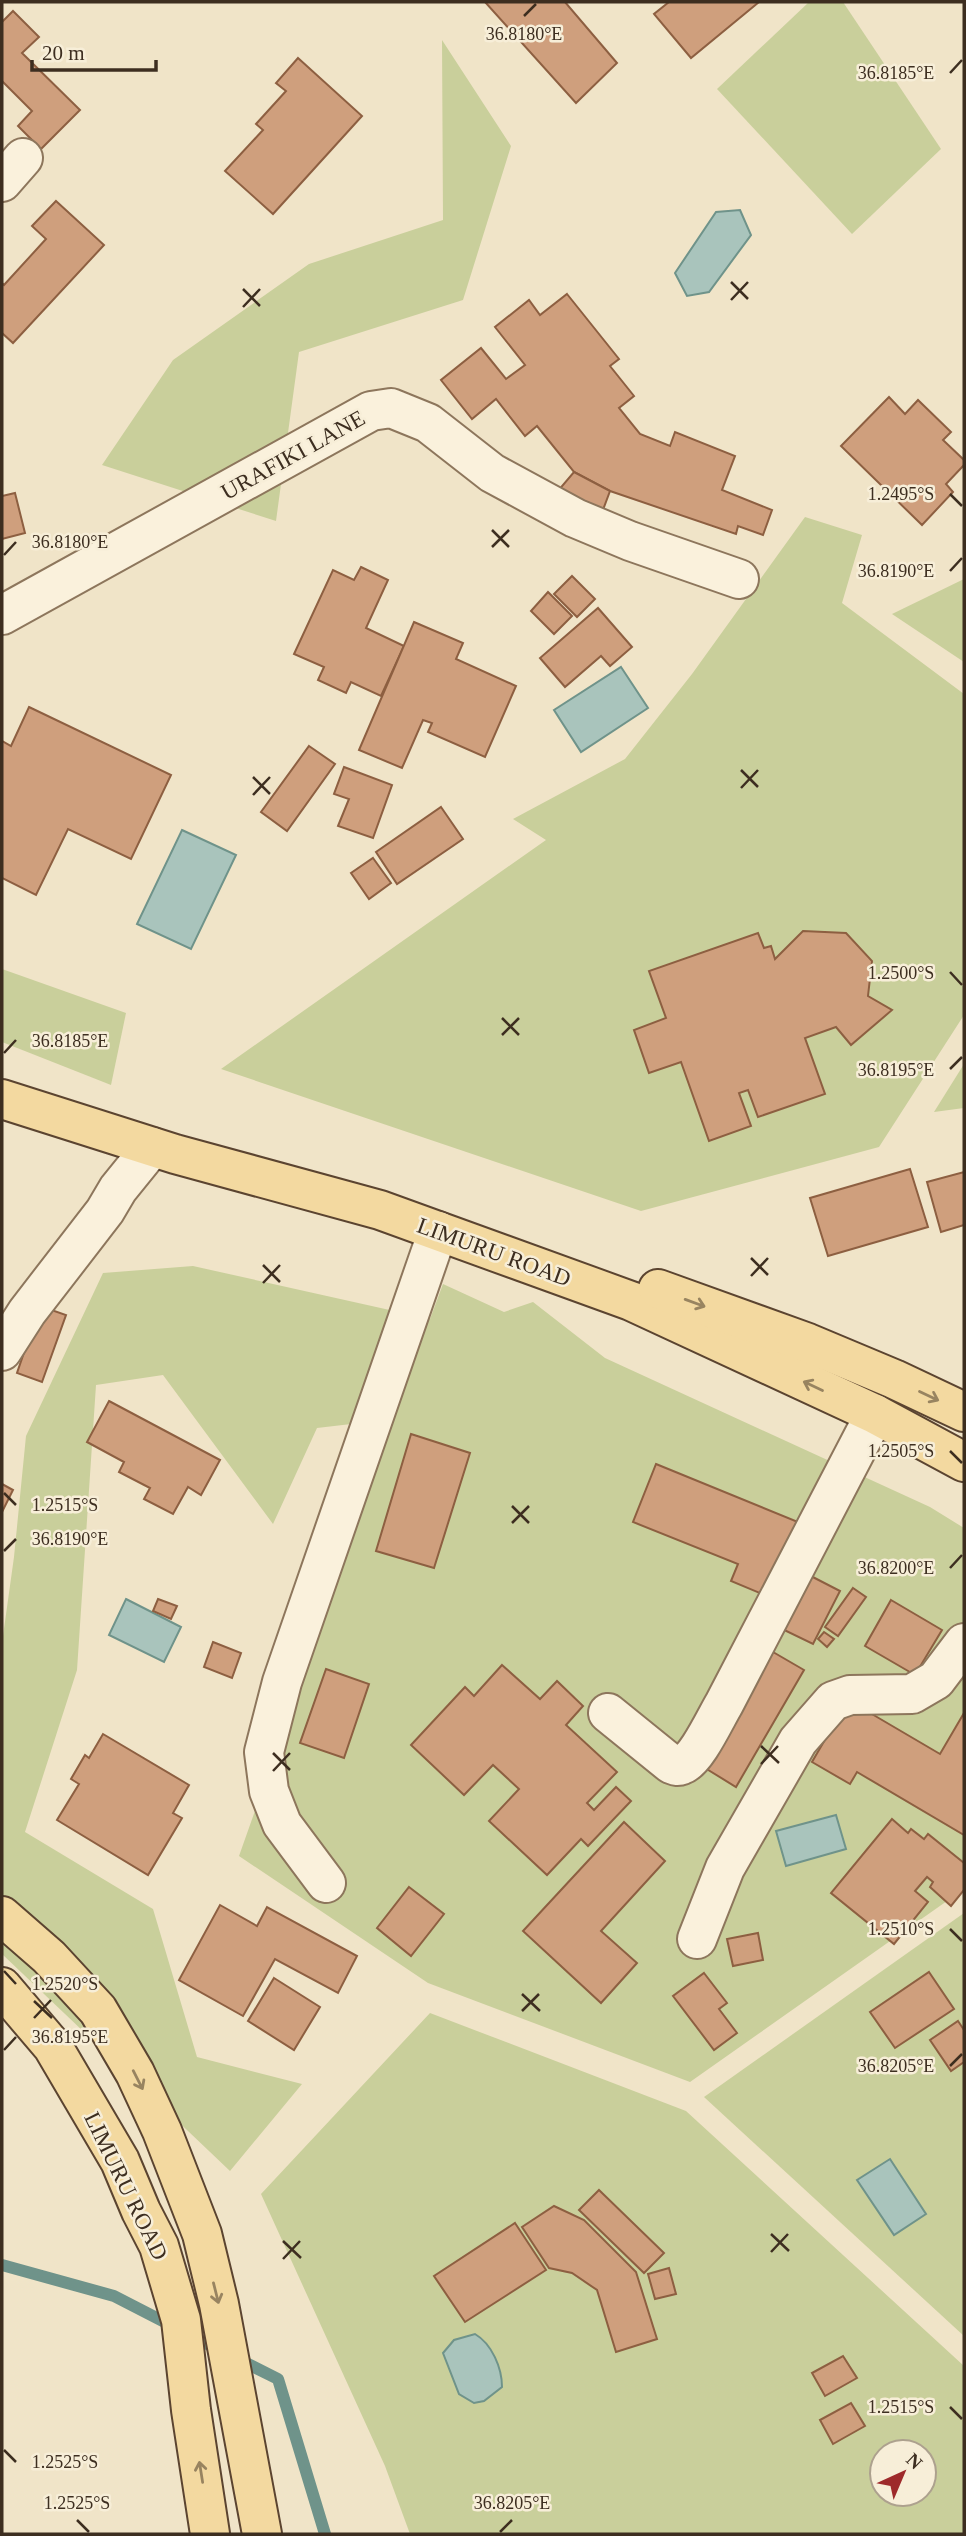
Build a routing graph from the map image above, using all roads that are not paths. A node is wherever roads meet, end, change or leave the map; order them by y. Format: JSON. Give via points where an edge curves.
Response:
{"nodes":[{"id":1,"x":739,"y":579,"type":"dead end"},
{"id":2,"x":2,"y":615,"type":"edge"},
{"id":3,"x":2,"y":1076,"type":"edge"},
{"id":4,"x":2,"y":1099,"type":"edge"},
{"id":5,"x":152,"y":1147,"type":"junction"},
{"id":6,"x":438,"y":1231,"type":"junction"},
{"id":7,"x":2,"y":1351,"type":"edge"},
{"id":8,"x":964,"y":1412,"type":"edge"},
{"id":9,"x":875,"y":1414,"type":"junction"},
{"id":10,"x":964,"y":1462,"type":"edge"},
{"id":11,"x":964,"y":1643,"type":"edge"},
{"id":12,"x":608,"y":1713,"type":"dead end"},
{"id":13,"x":326,"y":1883,"type":"dead end"},
{"id":14,"x":2,"y":1916,"type":"edge"},
{"id":15,"x":697,"y":1939,"type":"dead end"},
{"id":16,"x":2,"y":1987,"type":"edge"},
{"id":17,"x":210,"y":2534,"type":"edge"},
{"id":18,"x":262,"y":2534,"type":"edge"}],
"edges":[{"from":1,"to":2,"type":"street","name":"URAFIKI LANE","via":[[575,518],[492,473],[428,423],[391,408],[371,411]]},
{"from":3,"to":8,"type":"main road","name":"LIMURU ROAD","one_way":true,"via":[[400,1196],[808,1343]]},
{"from":4,"to":5,"type":"main road","name":"LIMURU ROAD"},
{"from":5,"to":6,"type":"main road","name":"LIMURU ROAD","via":[[380,1210]]},
{"from":5,"to":7,"type":"street"},
{"from":9,"to":6,"type":"main road","name":"LIMURU ROAD","one_way":true,"via":[[631,1301]]},
{"from":6,"to":13,"type":"street","via":[[282,1682],[264,1752],[269,1791],[282,1824]]},
{"from":9,"to":10,"type":"main road","name":"LIMURU ROAD"},
{"from":9,"to":12,"type":"street","via":[[746,1662],[686,1764],[671,1764]]},
{"from":11,"to":15,"type":"street","via":[[936,1680],[912,1694],[850,1695],[832,1701],[798,1741],[725,1868]]},
{"from":14,"to":18,"type":"main road","one_way":true,"via":[[49,1957],[98,2010],[162,2131],[202,2234],[227,2340]]},
{"from":17,"to":16,"type":"main road","name":"LIMURU ROAD","one_way":true,"via":[[181,2320],[159,2246],[120,2161],[53,2047]]}]}
